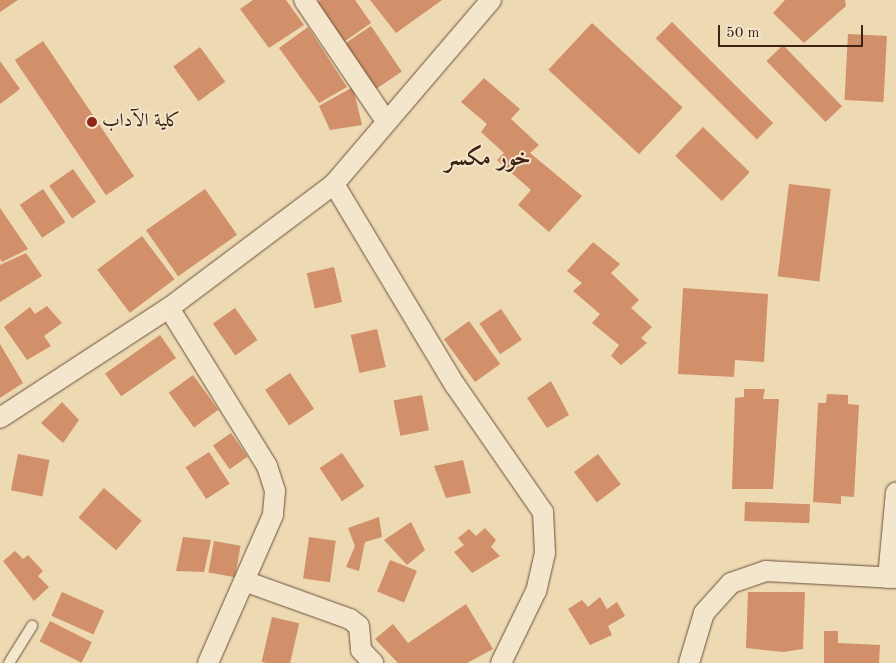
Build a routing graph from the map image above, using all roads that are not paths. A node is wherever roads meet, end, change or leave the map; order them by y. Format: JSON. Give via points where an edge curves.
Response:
{"nodes":[{"id":1,"x":304,"y":0,"type":"edge"},
{"id":2,"x":491,"y":0,"type":"edge"},
{"id":3,"x":386,"y":120,"type":"junction"},
{"id":4,"x":334,"y":184,"type":"junction"},
{"id":5,"x":169,"y":308,"type":"junction"},
{"id":6,"x":0,"y":418,"type":"edge"},
{"id":7,"x":896,"y":492,"type":"edge"},
{"id":8,"x":892,"y":578,"type":"edge"},
{"id":9,"x":247,"y":582,"type":"junction"},
{"id":10,"x":32,"y":626,"type":"dead end"},
{"id":11,"x":10,"y":663,"type":"edge"},
{"id":12,"x":208,"y":663,"type":"edge"},
{"id":13,"x":374,"y":663,"type":"edge"},
{"id":14,"x":500,"y":663,"type":"edge"},
{"id":15,"x":689,"y":663,"type":"edge"}],
"edges":[{"from":1,"to":3,"type":"street"},
{"from":2,"to":3,"type":"street"},
{"from":3,"to":4,"type":"street"},
{"from":4,"to":5,"type":"street"},
{"from":4,"to":14,"type":"street","via":[[455,385],[543,512],[545,553],[536,591]]},
{"from":5,"to":6,"type":"street"},
{"from":5,"to":9,"type":"street","via":[[267,466],[275,491],[274,515]]},
{"from":7,"to":8,"type":"street"},
{"from":8,"to":15,"type":"street","via":[[766,571],[731,583],[704,613]]},
{"from":9,"to":12,"type":"street"},
{"from":9,"to":13,"type":"street","via":[[350,618],[359,626],[361,650]]},
{"from":10,"to":11,"type":"lane"}]}
